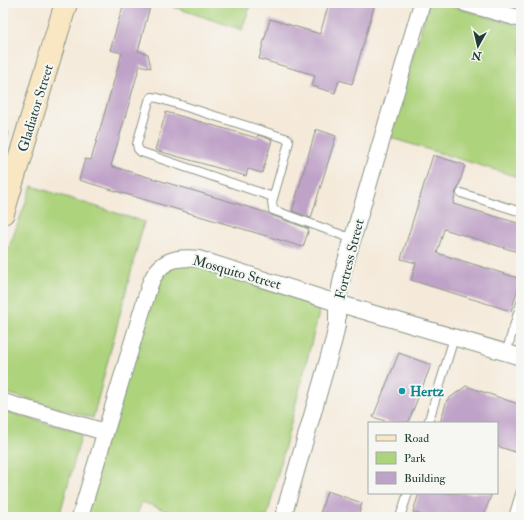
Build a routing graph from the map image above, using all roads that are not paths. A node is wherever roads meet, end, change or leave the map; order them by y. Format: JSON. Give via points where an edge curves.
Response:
{"nodes":[{"id":1,"x":66,"y":3,"type":"edge"},
{"id":2,"x":422,"y":3,"type":"edge"},
{"id":3,"x":465,"y":3,"type":"edge"},
{"id":4,"x":521,"y":19,"type":"edge"},
{"id":5,"x":461,"y":193,"type":"dead end"},
{"id":6,"x":273,"y":197,"type":"junction"},
{"id":7,"x":521,"y":212,"type":"edge"},
{"id":8,"x":3,"y":213,"type":"edge"},
{"id":9,"x":353,"y":238,"type":"junction"},
{"id":10,"x":337,"y":303,"type":"junction"},
{"id":11,"x":521,"y":303,"type":"edge"},
{"id":12,"x":454,"y":338,"type":"junction"},
{"id":13,"x":506,"y":353,"type":"junction"},
{"id":14,"x":521,"y":357,"type":"edge"},
{"id":15,"x":3,"y":402,"type":"edge"},
{"id":16,"x":428,"y":422,"type":"edge"},
{"id":17,"x":104,"y":432,"type":"junction"},
{"id":18,"x":521,"y":491,"type":"edge"},
{"id":19,"x":408,"y":494,"type":"edge"},
{"id":20,"x":80,"y":517,"type":"edge"},
{"id":21,"x":283,"y":517,"type":"edge"},
{"id":22,"x":400,"y":517,"type":"edge"},
{"id":23,"x":513,"y":517,"type":"edge"}],
"edges":[{"from":1,"to":8,"type":"street","name":"Gladiator Street"},
{"from":2,"to":9,"type":"street","name":"Fortress Street"},
{"from":3,"to":4,"type":"street"},
{"from":5,"to":7,"type":"lane"},
{"from":6,"to":6,"type":"lane","via":[[288,139],[152,97],[137,144],[141,152]]},
{"from":6,"to":9,"type":"lane","via":[[272,210]]},
{"from":9,"to":10,"type":"street","name":"Fortress Street"},
{"from":10,"to":12,"type":"street","name":"Mosquito Street"},
{"from":10,"to":17,"type":"street","name":"Mosquito Street","via":[[199,259],[186,258],[163,265],[157,270],[150,284]]},
{"from":10,"to":21,"type":"street","name":"Fortress Street","via":[[334,339]]},
{"from":11,"to":13,"type":"lane"},
{"from":12,"to":13,"type":"street","name":"Mosquito Street"},
{"from":12,"to":16,"type":"lane"},
{"from":13,"to":14,"type":"street","name":"Mosquito Street"},
{"from":15,"to":17,"type":"street"},
{"from":17,"to":20,"type":"street","name":"Mosquito Street"},
{"from":18,"to":23,"type":"lane"},
{"from":19,"to":22,"type":"lane"}]}
